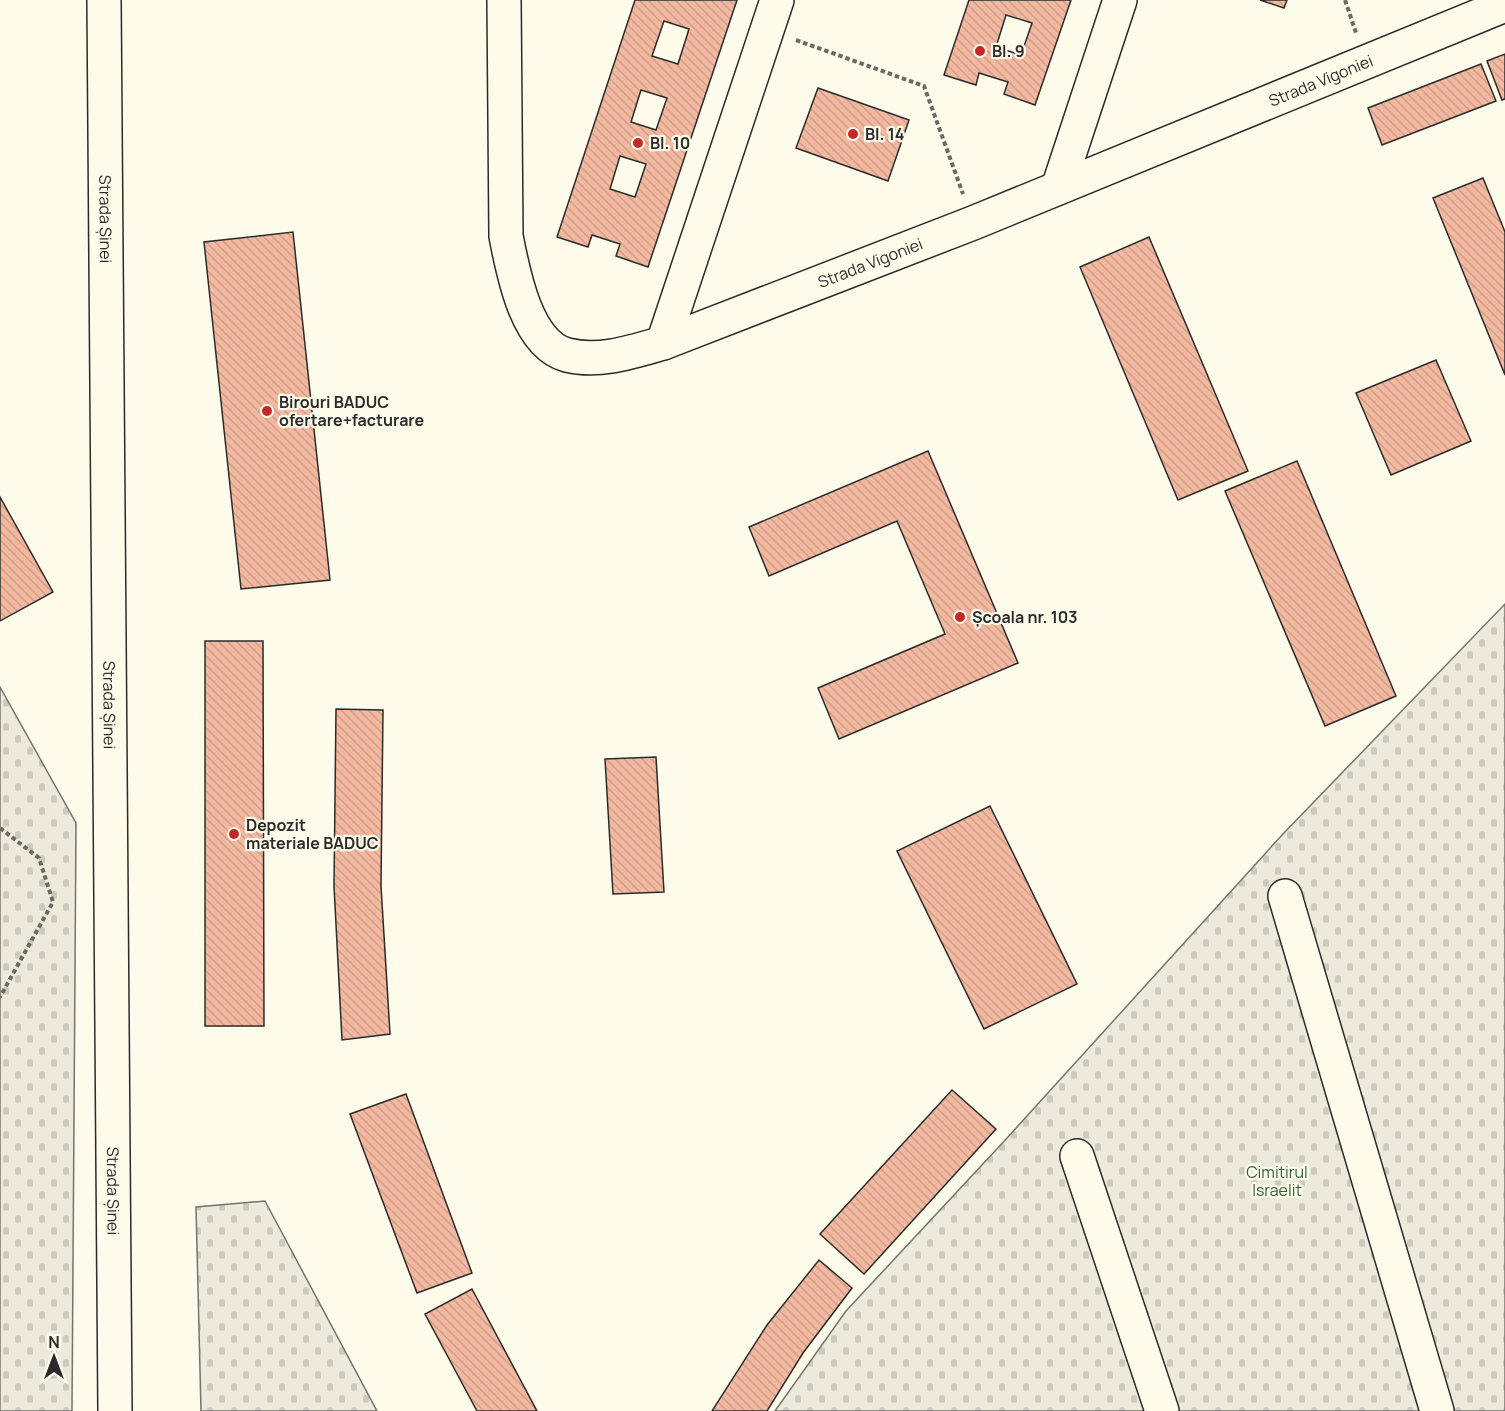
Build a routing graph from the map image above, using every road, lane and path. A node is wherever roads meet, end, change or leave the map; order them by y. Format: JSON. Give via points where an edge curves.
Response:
{"nodes":[{"id":1,"x":104,"y":0,"type":"edge"},
{"id":2,"x":1120,"y":0,"type":"edge"},
{"id":3,"x":1450,"y":0,"type":"edge"},
{"id":4,"x":1505,"y":4,"type":"edge"},
{"id":5,"x":504,"y":5,"type":"edge"},
{"id":6,"x":772,"y":15,"type":"edge"},
{"id":7,"x":1439,"y":31,"type":"junction"},
{"id":8,"x":1058,"y":188,"type":"junction"},
{"id":9,"x":973,"y":223,"type":"junction"},
{"id":10,"x":663,"y":343,"type":"junction"},
{"id":11,"x":0,"y":828,"type":"edge"},
{"id":12,"x":1285,"y":896,"type":"dead end"},
{"id":13,"x":0,"y":997,"type":"edge"},
{"id":14,"x":1077,"y":1156,"type":"dead end"},
{"id":15,"x":116,"y":1411,"type":"edge"},
{"id":16,"x":1162,"y":1411,"type":"edge"},
{"id":17,"x":1437,"y":1411,"type":"edge"}],
"edges":[{"from":1,"to":15,"type":"street","name":"Strada Șinei"},
{"from":2,"to":8,"type":"street"},
{"from":3,"to":7,"type":"street"},
{"from":4,"to":7,"type":"street","name":"Strada Vigoniei"},
{"from":5,"to":10,"type":"street","name":"Strada Vigoniei","via":[[506,236],[513,274],[528,313],[539,334],[555,350],[567,355],[613,356]]},
{"from":6,"to":9,"type":"path","via":[[924,86]]},
{"from":6,"to":10,"type":"street"},
{"from":7,"to":8,"type":"street","name":"Strada Vigoniei"},
{"from":8,"to":9,"type":"street","name":"Strada Vigoniei"},
{"from":9,"to":10,"type":"street","name":"Strada Vigoniei"},
{"from":11,"to":13,"type":"path","via":[[39,858],[53,902]]},
{"from":12,"to":17,"type":"street"},
{"from":14,"to":16,"type":"street"}]}
